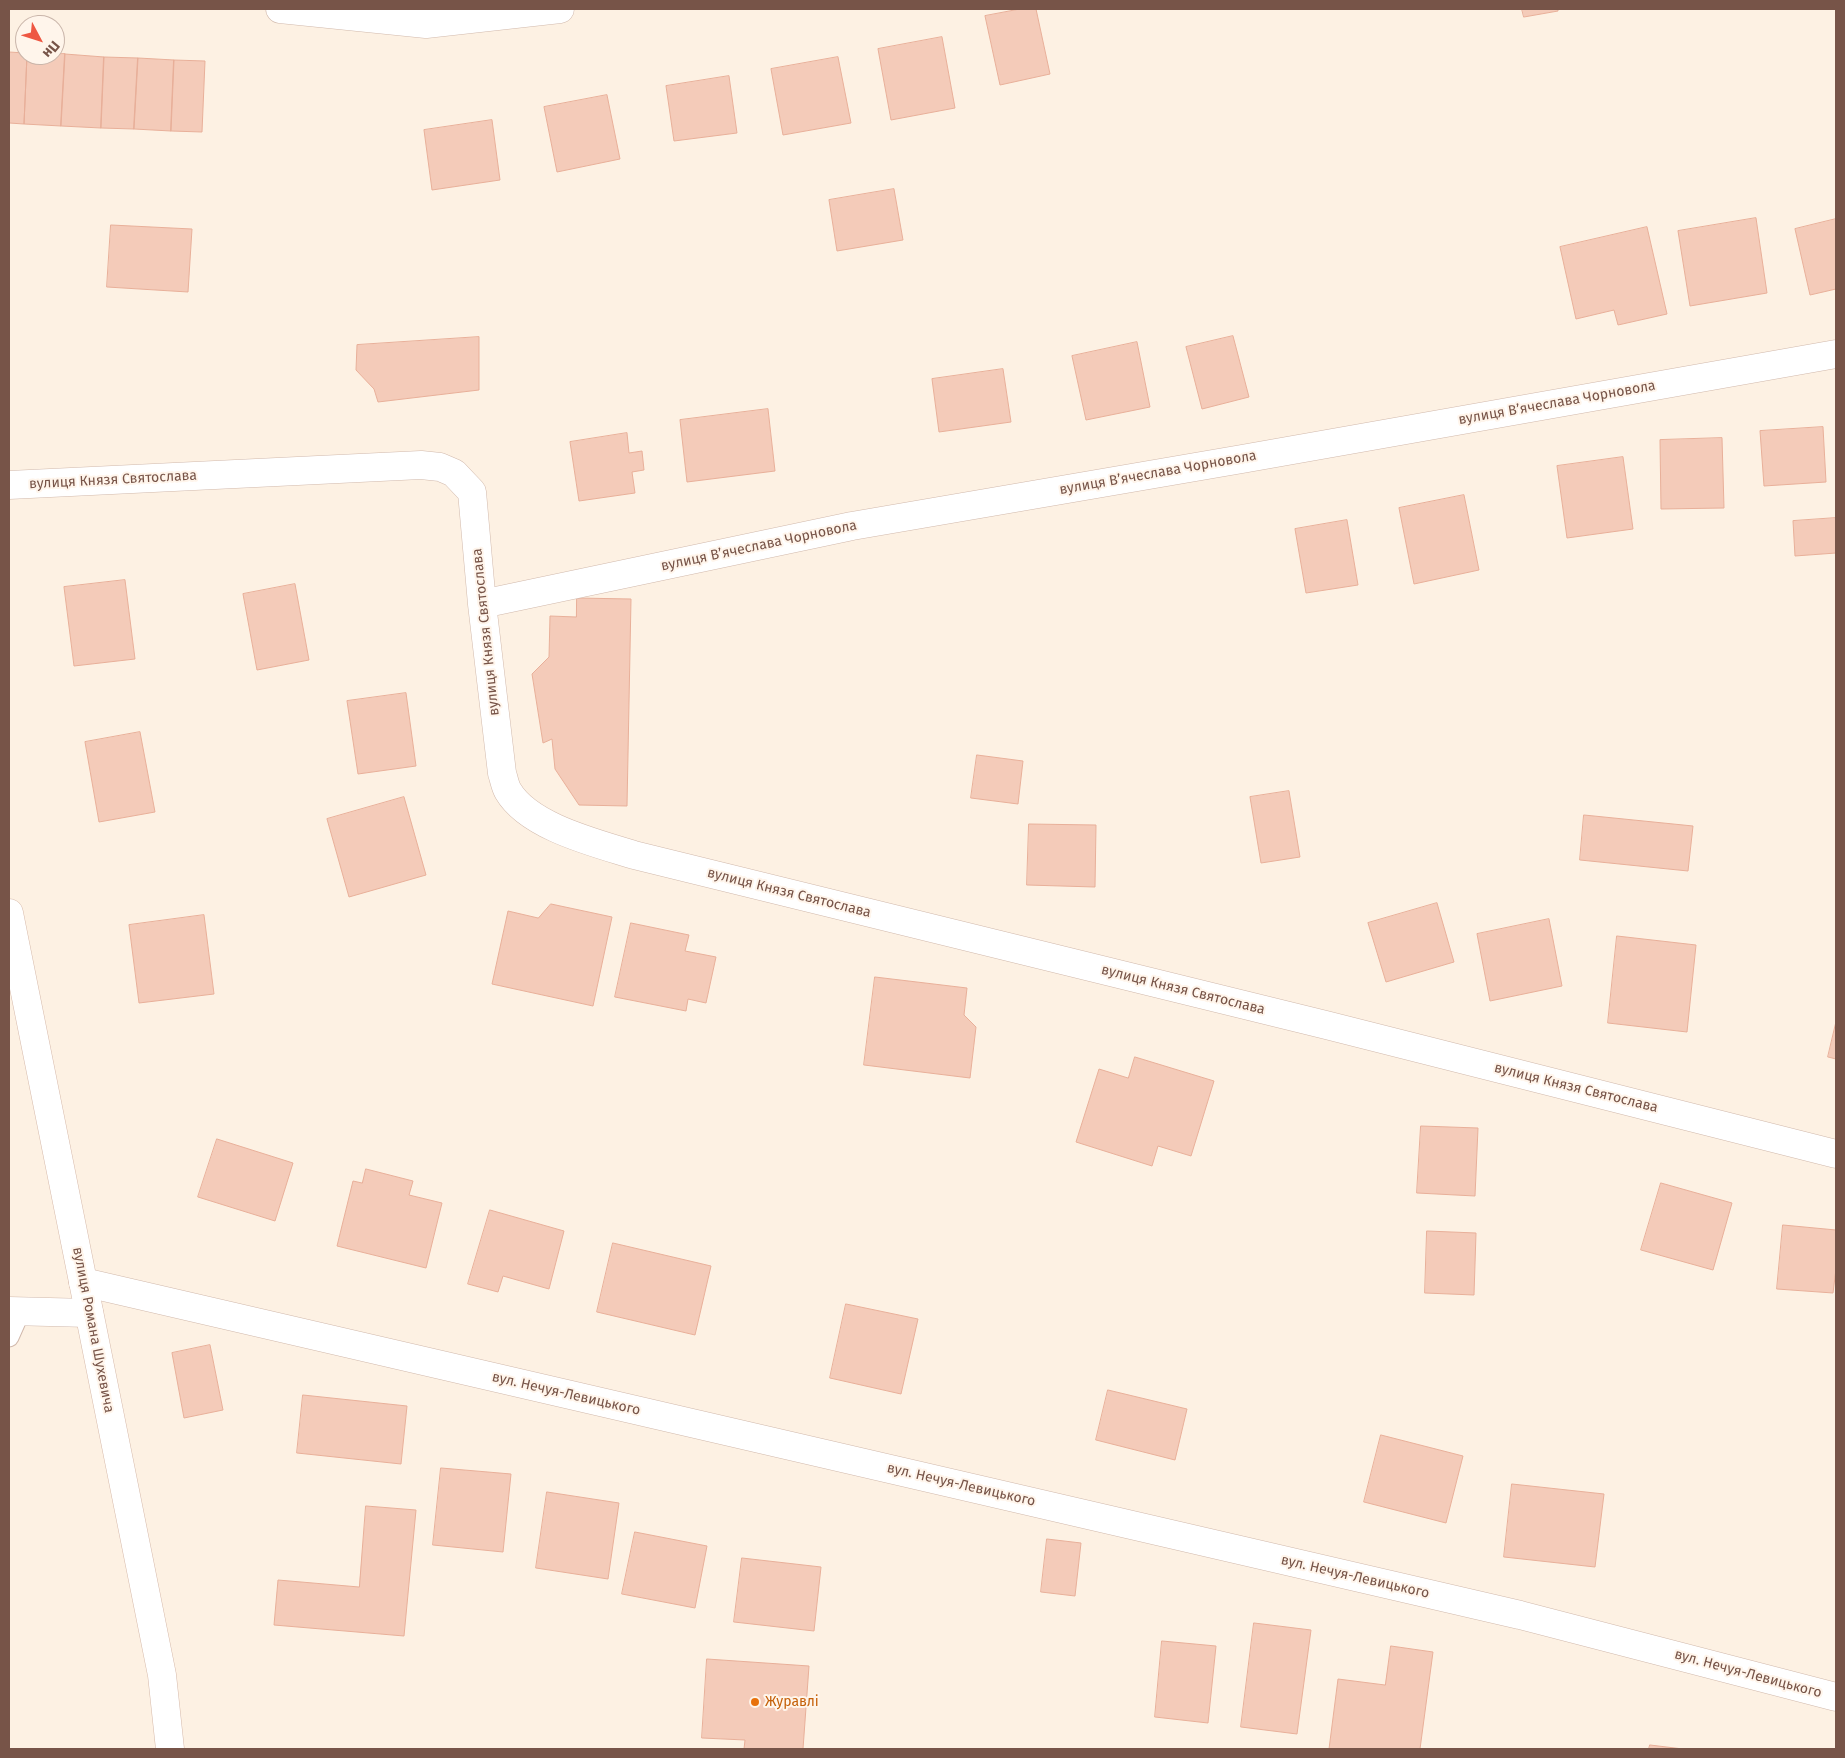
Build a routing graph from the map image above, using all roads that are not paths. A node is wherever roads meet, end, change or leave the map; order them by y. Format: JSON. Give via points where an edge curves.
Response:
{"nodes":[{"id":1,"x":280,"y":9,"type":"edge"},
{"id":2,"x":560,"y":9,"type":"edge"},
{"id":3,"x":1836,"y":354,"type":"edge"},
{"id":4,"x":9,"y":485,"type":"edge"},
{"id":5,"x":482,"y":604,"type":"junction"},
{"id":6,"x":9,"y":913,"type":"edge"},
{"id":7,"x":1836,"y":1154,"type":"edge"},
{"id":8,"x":83,"y":1282,"type":"junction"},
{"id":9,"x":15,"y":1310,"type":"edge"},
{"id":10,"x":89,"y":1313,"type":"junction"},
{"id":11,"x":9,"y":1337,"type":"edge"},
{"id":12,"x":1836,"y":1697,"type":"edge"},
{"id":13,"x":170,"y":1749,"type":"edge"}],
"edges":[{"from":1,"to":2,"type":"street","via":[[426,24]]},
{"from":3,"to":5,"type":"street","name":"вулиця Вʼячеслава Чорновола","via":[[852,526]]},
{"from":4,"to":5,"type":"street","name":"вулиця Князя Святослава","via":[[421,465],[440,467],[454,473],[472,492]]},
{"from":5,"to":7,"type":"street","name":"вулиця Князя Святослава","via":[[502,773],[508,790],[533,817],[582,839],[634,855]]},
{"from":6,"to":8,"type":"street","name":"вулиця Романа Шухевича"},
{"from":8,"to":10,"type":"street","name":"вулиця Романа Шухевича"},
{"from":8,"to":12,"type":"street","name":"вул. Нечуя-Левицького","via":[[1520,1615]]},
{"from":9,"to":10,"type":"street"},
{"from":9,"to":11,"type":"lane"},
{"from":10,"to":13,"type":"street","name":"вулиця Романа Шухевича","via":[[162,1675]]}]}
